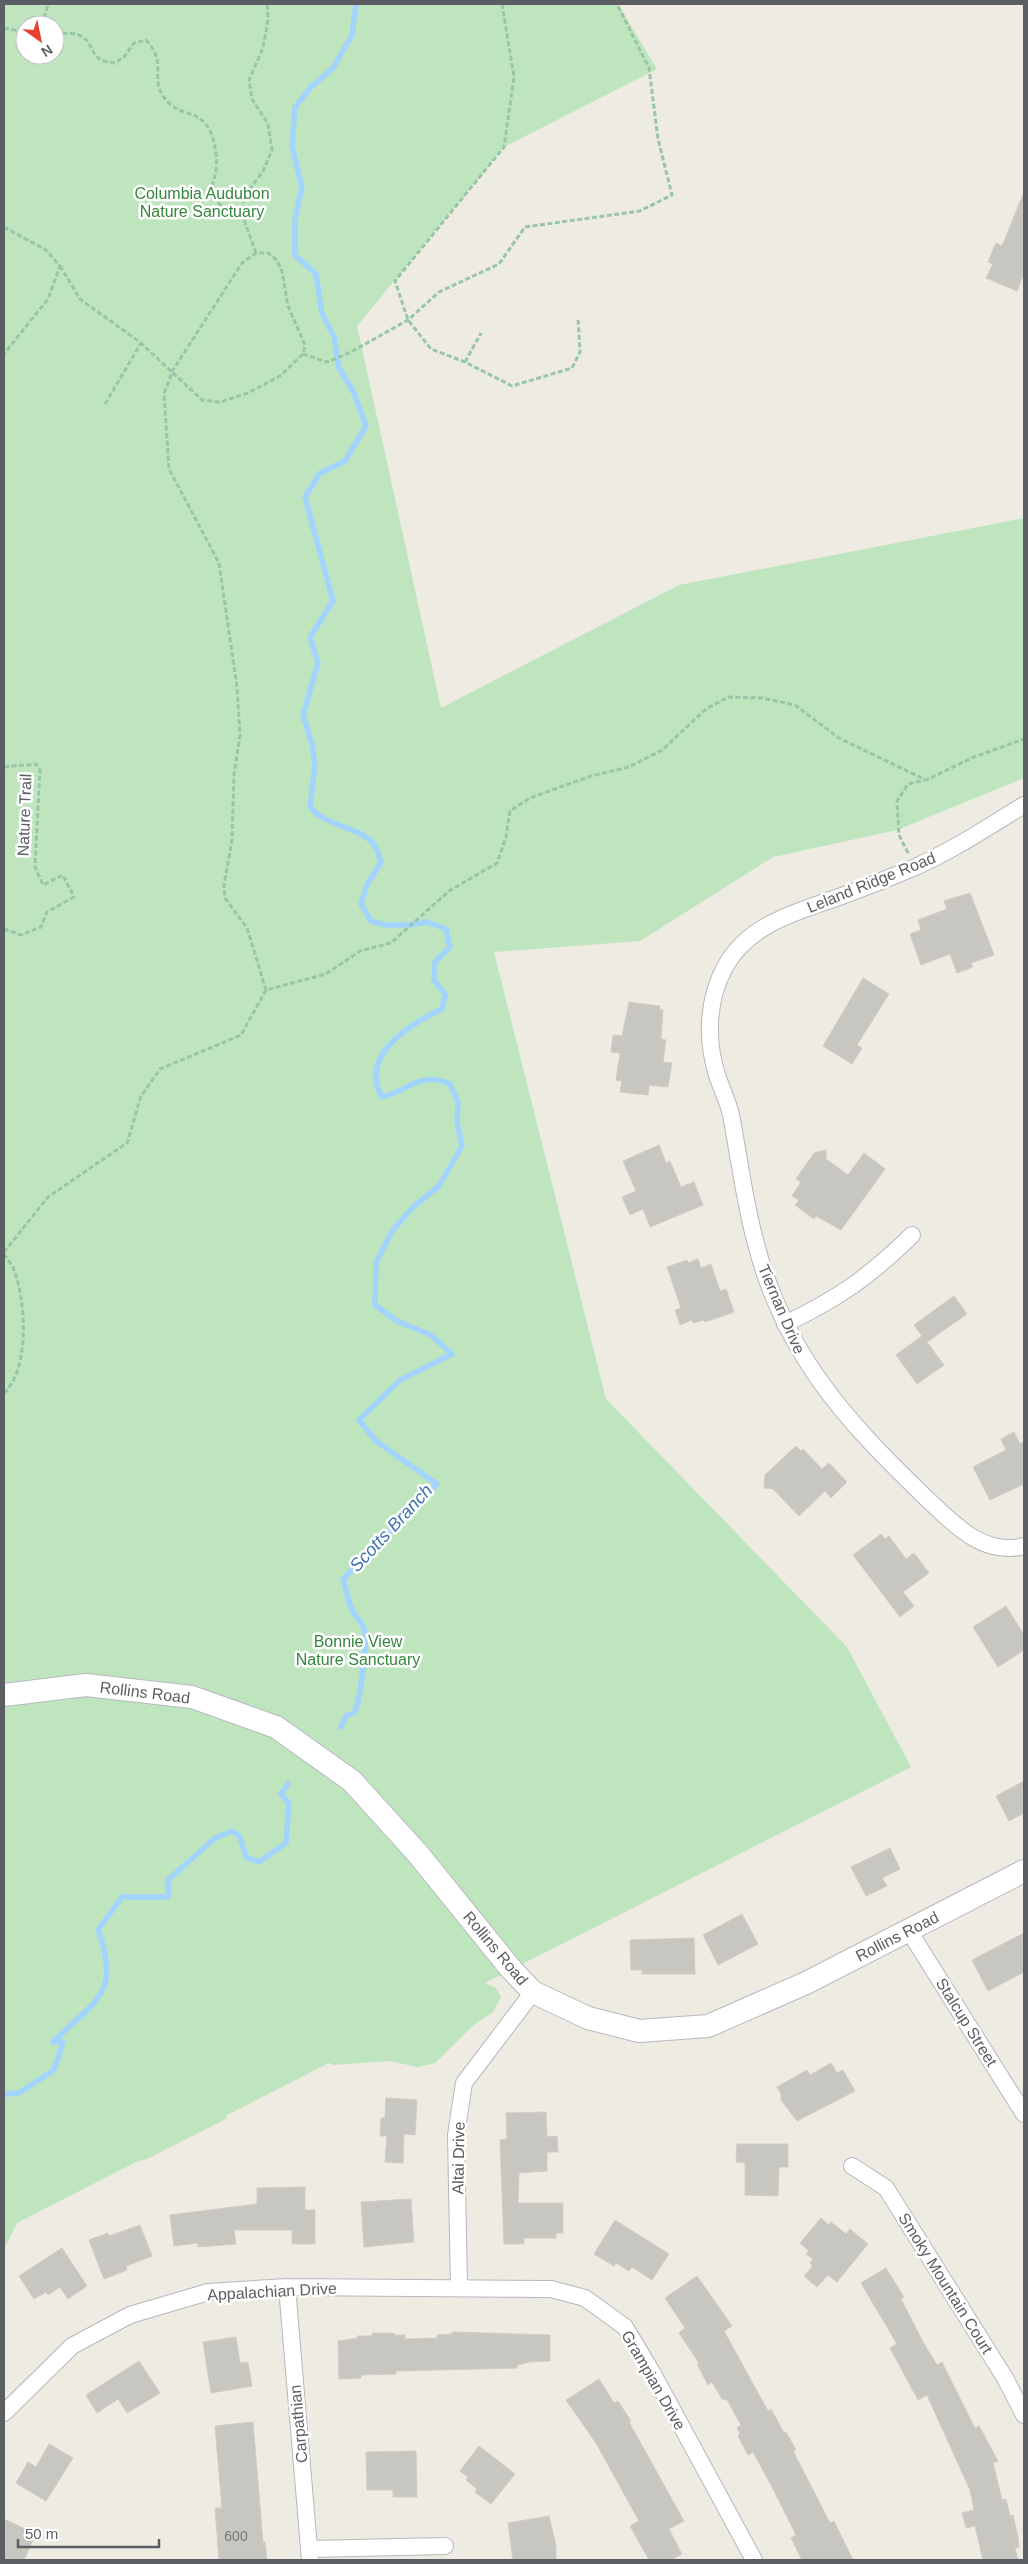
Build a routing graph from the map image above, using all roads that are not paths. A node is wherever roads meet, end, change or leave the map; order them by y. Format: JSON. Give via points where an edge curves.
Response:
{"nodes":[{"id":1,"x":1024,"y":805,"type":"edge"},
{"id":2,"x":725,"y":966,"type":"joint"},
{"id":3,"x":912,"y":1235,"type":"dead end"},
{"id":4,"x":785,"y":1324,"type":"junction"},
{"id":5,"x":1024,"y":1546,"type":"edge"},
{"id":6,"x":4,"y":1695,"type":"edge"},
{"id":7,"x":1024,"y":1871,"type":"edge"},
{"id":8,"x":909,"y":1931,"type":"junction"},
{"id":9,"x":533,"y":1992,"type":"junction"},
{"id":10,"x":1024,"y":2114,"type":"edge"},
{"id":11,"x":852,"y":2166,"type":"dead end"},
{"id":12,"x":459,"y":2287,"type":"junction"},
{"id":13,"x":287,"y":2288,"type":"junction"},
{"id":14,"x":4,"y":2414,"type":"edge"},
{"id":15,"x":1024,"y":2415,"type":"edge"},
{"id":16,"x":445,"y":2546,"type":"dead end"},
{"id":17,"x":310,"y":2554,"type":"edge"},
{"id":18,"x":754,"y":2560,"type":"edge"}],
"edges":[{"from":1,"to":2,"type":"street","name":"Leland Ridge Road","via":[[915,867],[778,918],[749,938]]},
{"from":2,"to":4,"type":"street","name":"Tiernan Drive","via":[[712,1000],[708,1033],[716,1073],[730,1110],[754,1240]]},
{"from":3,"to":4,"type":"street","via":[[855,1286]]},
{"from":4,"to":5,"type":"street","name":"Tiernan Drive","via":[[802,1357],[864,1437],[958,1528],[978,1542]]},
{"from":6,"to":9,"type":"street","name":"Rollins Road","via":[[86,1685],[192,1697],[276,1727],[352,1781],[418,1854],[511,1970]]},
{"from":7,"to":8,"type":"street","name":"Rollins Road"},
{"from":8,"to":9,"type":"street","name":"Rollins Road","via":[[806,1983],[708,2026],[639,2031],[588,2018]]},
{"from":8,"to":10,"type":"street","name":"Stalcup Street"},
{"from":9,"to":12,"type":"street","name":"Altai Drive","via":[[464,2083],[456,2135]]},
{"from":11,"to":15,"type":"street","name":"Smoky Mountain Court","via":[[886,2188],[1006,2378]]},
{"from":12,"to":13,"type":"street","name":"Appalachian Drive"},
{"from":12,"to":18,"type":"street","name":"Grampian Drive","via":[[551,2288],[585,2298],[625,2327]]},
{"from":13,"to":14,"type":"street","name":"Appalachian Drive","via":[[208,2292],[130,2315],[72,2346]]},
{"from":13,"to":17,"type":"street","name":"Carpathian"},
{"from":16,"to":17,"type":"street"}]}
